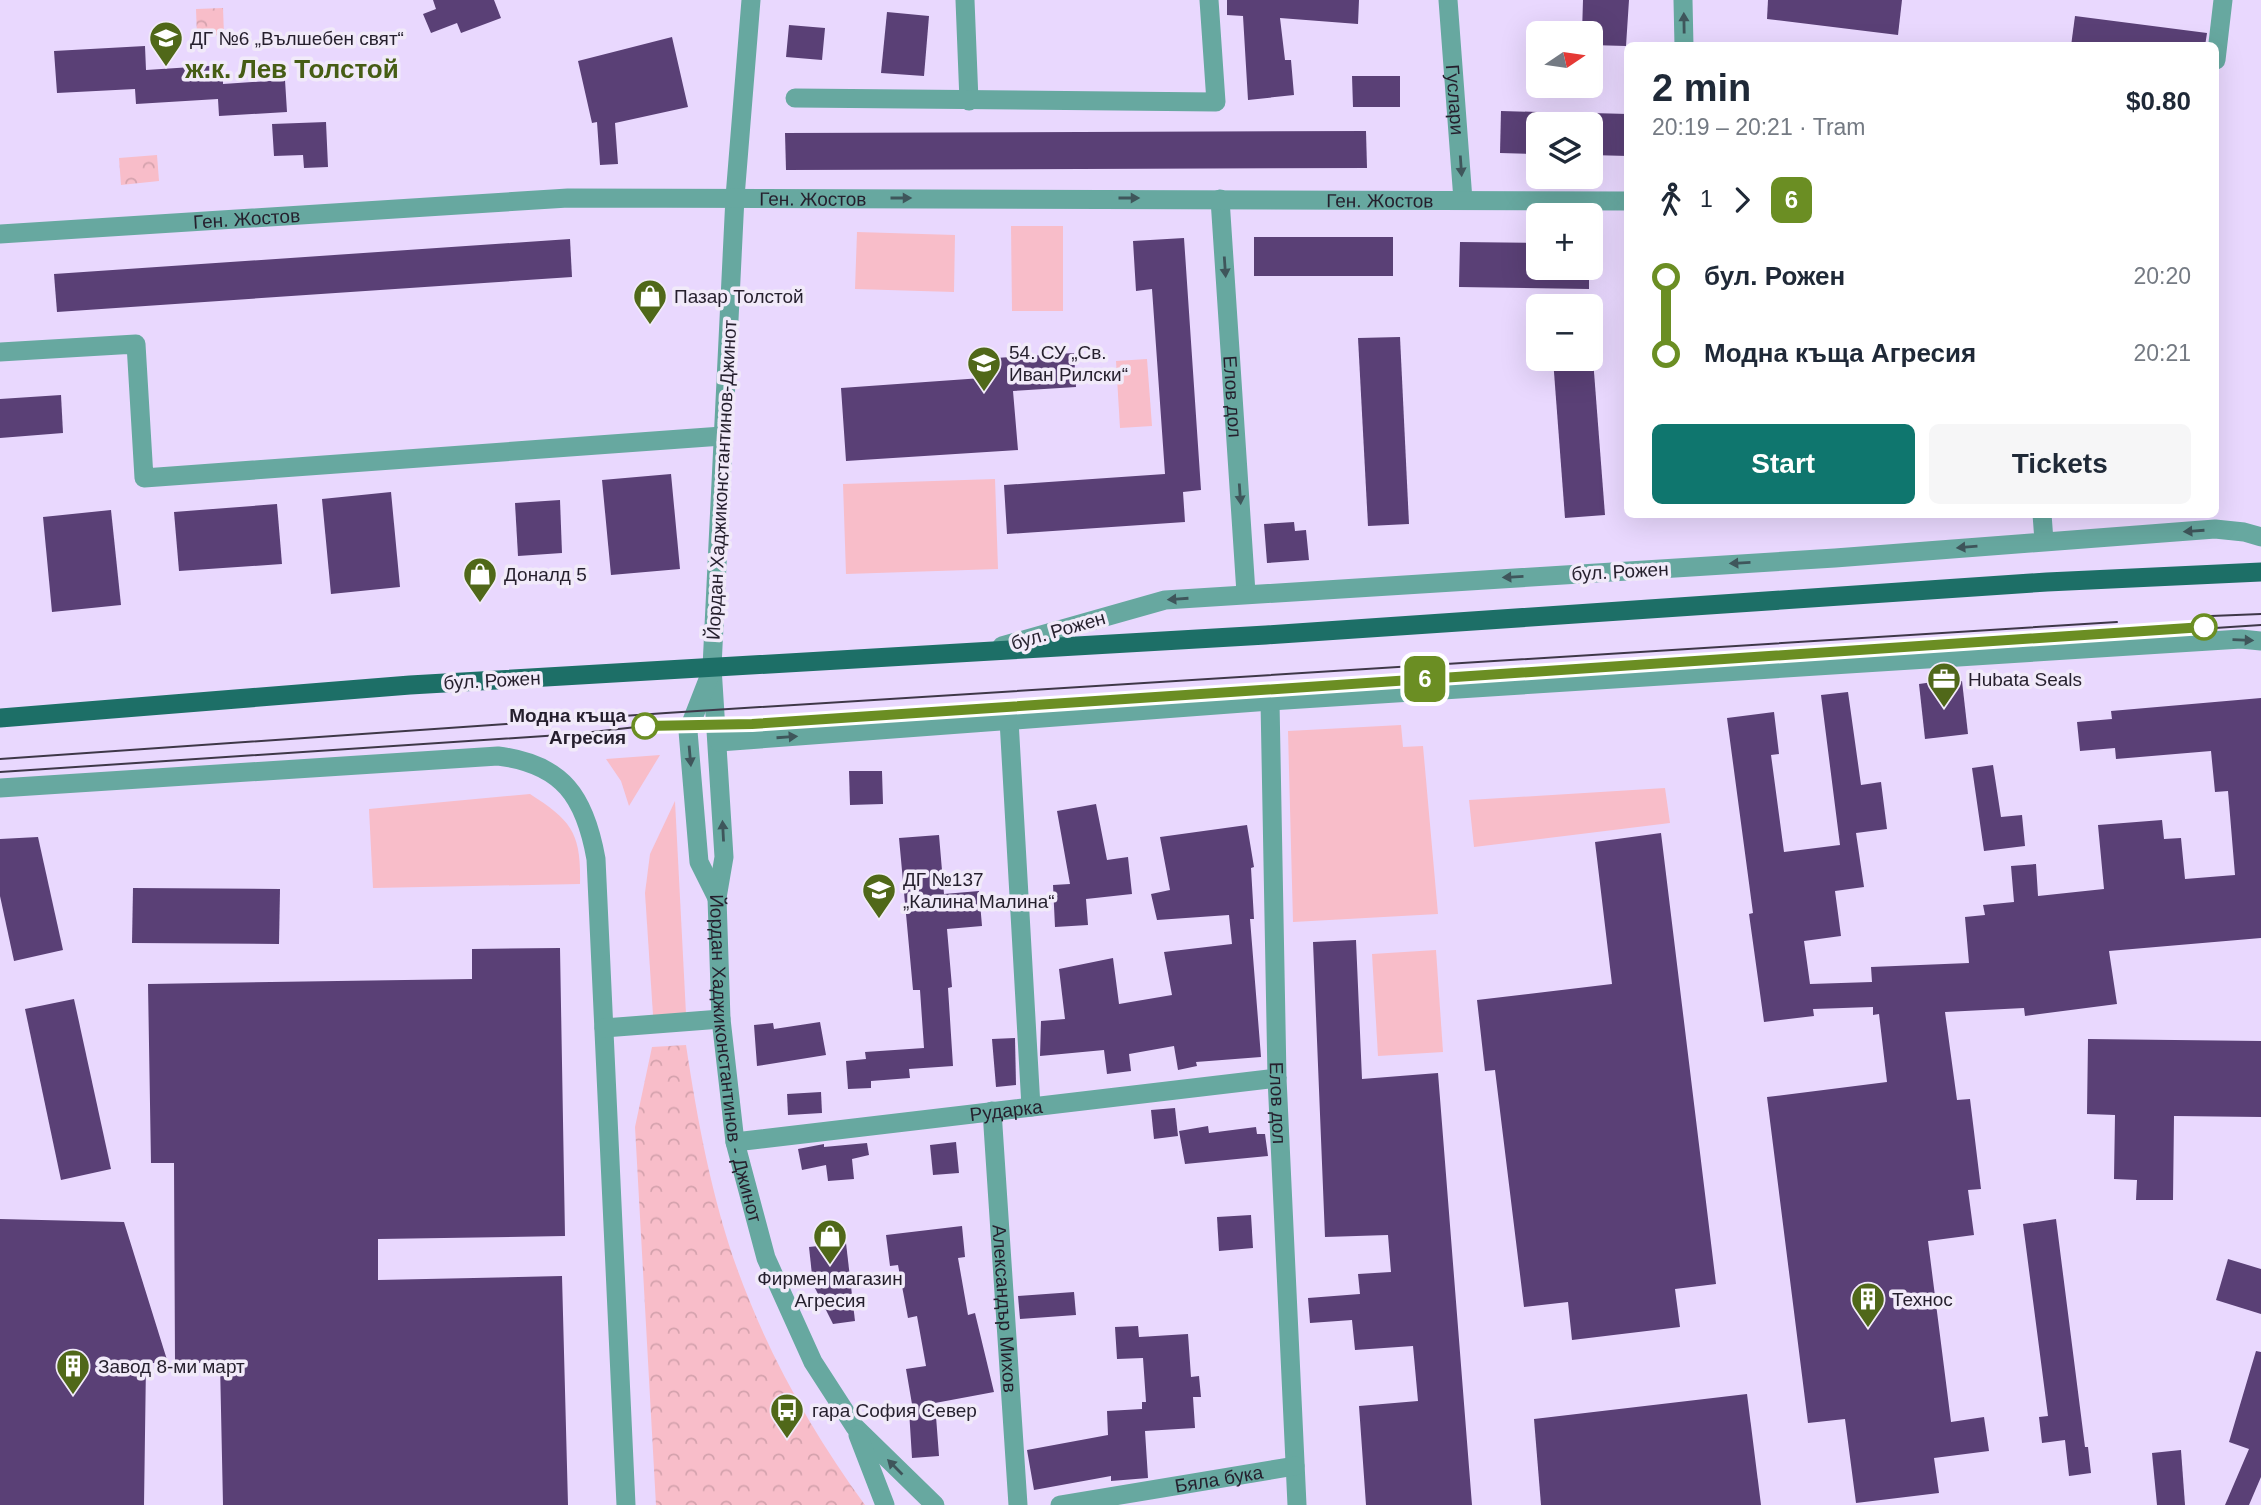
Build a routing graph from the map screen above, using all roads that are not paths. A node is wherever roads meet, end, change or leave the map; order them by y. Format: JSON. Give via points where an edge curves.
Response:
{"nodes":[{"id":1,"x":751,"y":0,"type":"edge"},
{"id":2,"x":965,"y":0,"type":"edge"},
{"id":3,"x":1209,"y":0,"type":"edge"},
{"id":4,"x":1448,"y":0,"type":"edge"},
{"id":5,"x":1683,"y":0,"type":"edge"},
{"id":6,"x":2223,"y":0,"type":"edge"},
{"id":7,"x":1684,"y":42,"type":"edge"},
{"id":8,"x":2218,"y":42,"type":"edge"},
{"id":9,"x":796,"y":98,"type":"dead end"},
{"id":10,"x":969,"y":102,"type":"junction"},
{"id":11,"x":735,"y":197,"type":"junction"},
{"id":12,"x":1220,"y":199,"type":"junction"},
{"id":13,"x":1463,"y":200,"type":"junction"},
{"id":14,"x":1624,"y":201,"type":"edge"},
{"id":15,"x":0,"y":234,"type":"edge"},
{"id":16,"x":0,"y":352,"type":"edge"},
{"id":17,"x":722,"y":436,"type":"junction"},
{"id":18,"x":2042,"y":518,"type":"edge"},
{"id":19,"x":2261,"y":537,"type":"edge"},
{"id":20,"x":2044,"y":541,"type":"junction"},
{"id":21,"x":2261,"y":572,"type":"edge"},
{"id":22,"x":1246,"y":593,"type":"junction"},
{"id":23,"x":2261,"y":641,"type":"edge"},
{"id":24,"x":984,"y":652,"type":"junction"},
{"id":25,"x":712,"y":667,"type":"junction"},
{"id":26,"x":1270,"y":701,"type":"junction"},
{"id":27,"x":0,"y":718,"type":"edge"},
{"id":28,"x":1009,"y":720,"type":"junction"},
{"id":29,"x":719,"y":742,"type":"junction"},
{"id":30,"x":0,"y":788,"type":"edge"},
{"id":31,"x":717,"y":898,"type":"junction"},
{"id":32,"x":721,"y":1019,"type":"junction"},
{"id":33,"x":604,"y":1028,"type":"junction"},
{"id":34,"x":1277,"y":1078,"type":"junction"},
{"id":35,"x":1031,"y":1107,"type":"junction"},
{"id":36,"x":992,"y":1111,"type":"junction"},
{"id":37,"x":735,"y":1142,"type":"junction"},
{"id":38,"x":856,"y":1427,"type":"junction"},
{"id":39,"x":1295,"y":1466,"type":"junction"},
{"id":40,"x":874,"y":1477,"type":"junction"},
{"id":41,"x":626,"y":1505,"type":"edge"},
{"id":42,"x":884,"y":1505,"type":"edge"},
{"id":43,"x":894,"y":1505,"type":"edge"},
{"id":44,"x":935,"y":1505,"type":"edge"},
{"id":45,"x":1018,"y":1505,"type":"edge"},
{"id":46,"x":1060,"y":1505,"type":"edge"},
{"id":47,"x":1297,"y":1505,"type":"edge"}],
"edges":[{"from":1,"to":11,"type":"street","name":"Йордан Хаджиконстантинов-Джинот"},
{"from":2,"to":10,"type":"street"},
{"from":3,"to":10,"type":"street","via":[[1216,102]]},
{"from":4,"to":13,"type":"street","name":"Гуслари","one_way":true},
{"from":7,"to":5,"type":"street","one_way":true},
{"from":6,"to":8,"type":"street"},
{"from":9,"to":10,"type":"street"},
{"from":11,"to":12,"type":"street","name":"Ген. Жостов","one_way":true},
{"from":11,"to":15,"type":"street","name":"Ген. Жостов","via":[[568,198]]},
{"from":11,"to":17,"type":"street","name":"Йордан Хаджиконстантинов-Джинот"},
{"from":12,"to":13,"type":"street","name":"Ген. Жостов"},
{"from":12,"to":22,"type":"street","name":"Елов дол","one_way":true},
{"from":13,"to":14,"type":"street","name":"Ген. Жостов"},
{"from":16,"to":17,"type":"street","via":[[136,344],[144,478]]},
{"from":17,"to":25,"type":"street","name":"Йордан Хаджиконстантинов-Джинот"},
{"from":18,"to":20,"type":"street"},
{"from":19,"to":20,"type":"street","name":"бул. Рожен","one_way":true,"via":[[2215,529]]},
{"from":20,"to":22,"type":"street","name":"бул. Рожен","one_way":true},
{"from":21,"to":24,"type":"main road","name":"бул. Рожен"},
{"from":22,"to":24,"type":"street","name":"бул. Рожен","one_way":true,"via":[[1165,600]]},
{"from":26,"to":23,"type":"street","one_way":true,"via":[[2016,652]]},
{"from":24,"to":25,"type":"main road","name":"бул. Рожен"},
{"from":25,"to":27,"type":"main road","name":"бул. Рожен","via":[[410,685]]},
{"from":25,"to":29,"type":"street","name":"Йордан Хаджиконстантинов - Джинот"},
{"from":25,"to":31,"type":"street","one_way":true,"via":[[688,730],[699,862]]},
{"from":26,"to":28,"type":"street"},
{"from":26,"to":34,"type":"street","name":"Елов дол"},
{"from":29,"to":28,"type":"street","one_way":true},
{"from":28,"to":35,"type":"street"},
{"from":31,"to":29,"type":"street","name":"Йордан Хаджиконстантинов - Джинот","one_way":true,"via":[[724,857]]},
{"from":30,"to":33,"type":"street","via":[[498,756],[525,759],[566,783],[591,829]]},
{"from":31,"to":32,"type":"street","name":"Йордан Хаджиконстантинов - Джинот"},
{"from":32,"to":33,"type":"street"},
{"from":32,"to":37,"type":"street","name":"Йордан Хаджиконстантинов - Джинот"},
{"from":33,"to":41,"type":"street"},
{"from":34,"to":35,"type":"street","name":"Рударка"},
{"from":34,"to":39,"type":"street","name":"Елов дол"},
{"from":35,"to":36,"type":"street","name":"Рударка"},
{"from":36,"to":37,"type":"street","name":"Рударка"},
{"from":36,"to":45,"type":"street","name":"Александър Михов"},
{"from":37,"to":38,"type":"street","name":"Йордан Хаджиконстантинов - Джинот","via":[[766,1258],[813,1362]]},
{"from":38,"to":40,"type":"street","name":"Йордан Хаджиконстантинов - Джинот"},
{"from":44,"to":38,"type":"street","name":"Йордан Хаджиконстантинов - Джинот","one_way":true},
{"from":39,"to":46,"type":"street","name":"Бяла бука"},
{"from":39,"to":47,"type":"street","name":"Елов дол"},
{"from":40,"to":42,"type":"street","name":"Йордан Хаджиконстантинов - Джинот"},
{"from":40,"to":43,"type":"street","name":"Йордан Хаджиконстантинов - Джинот"}]}
